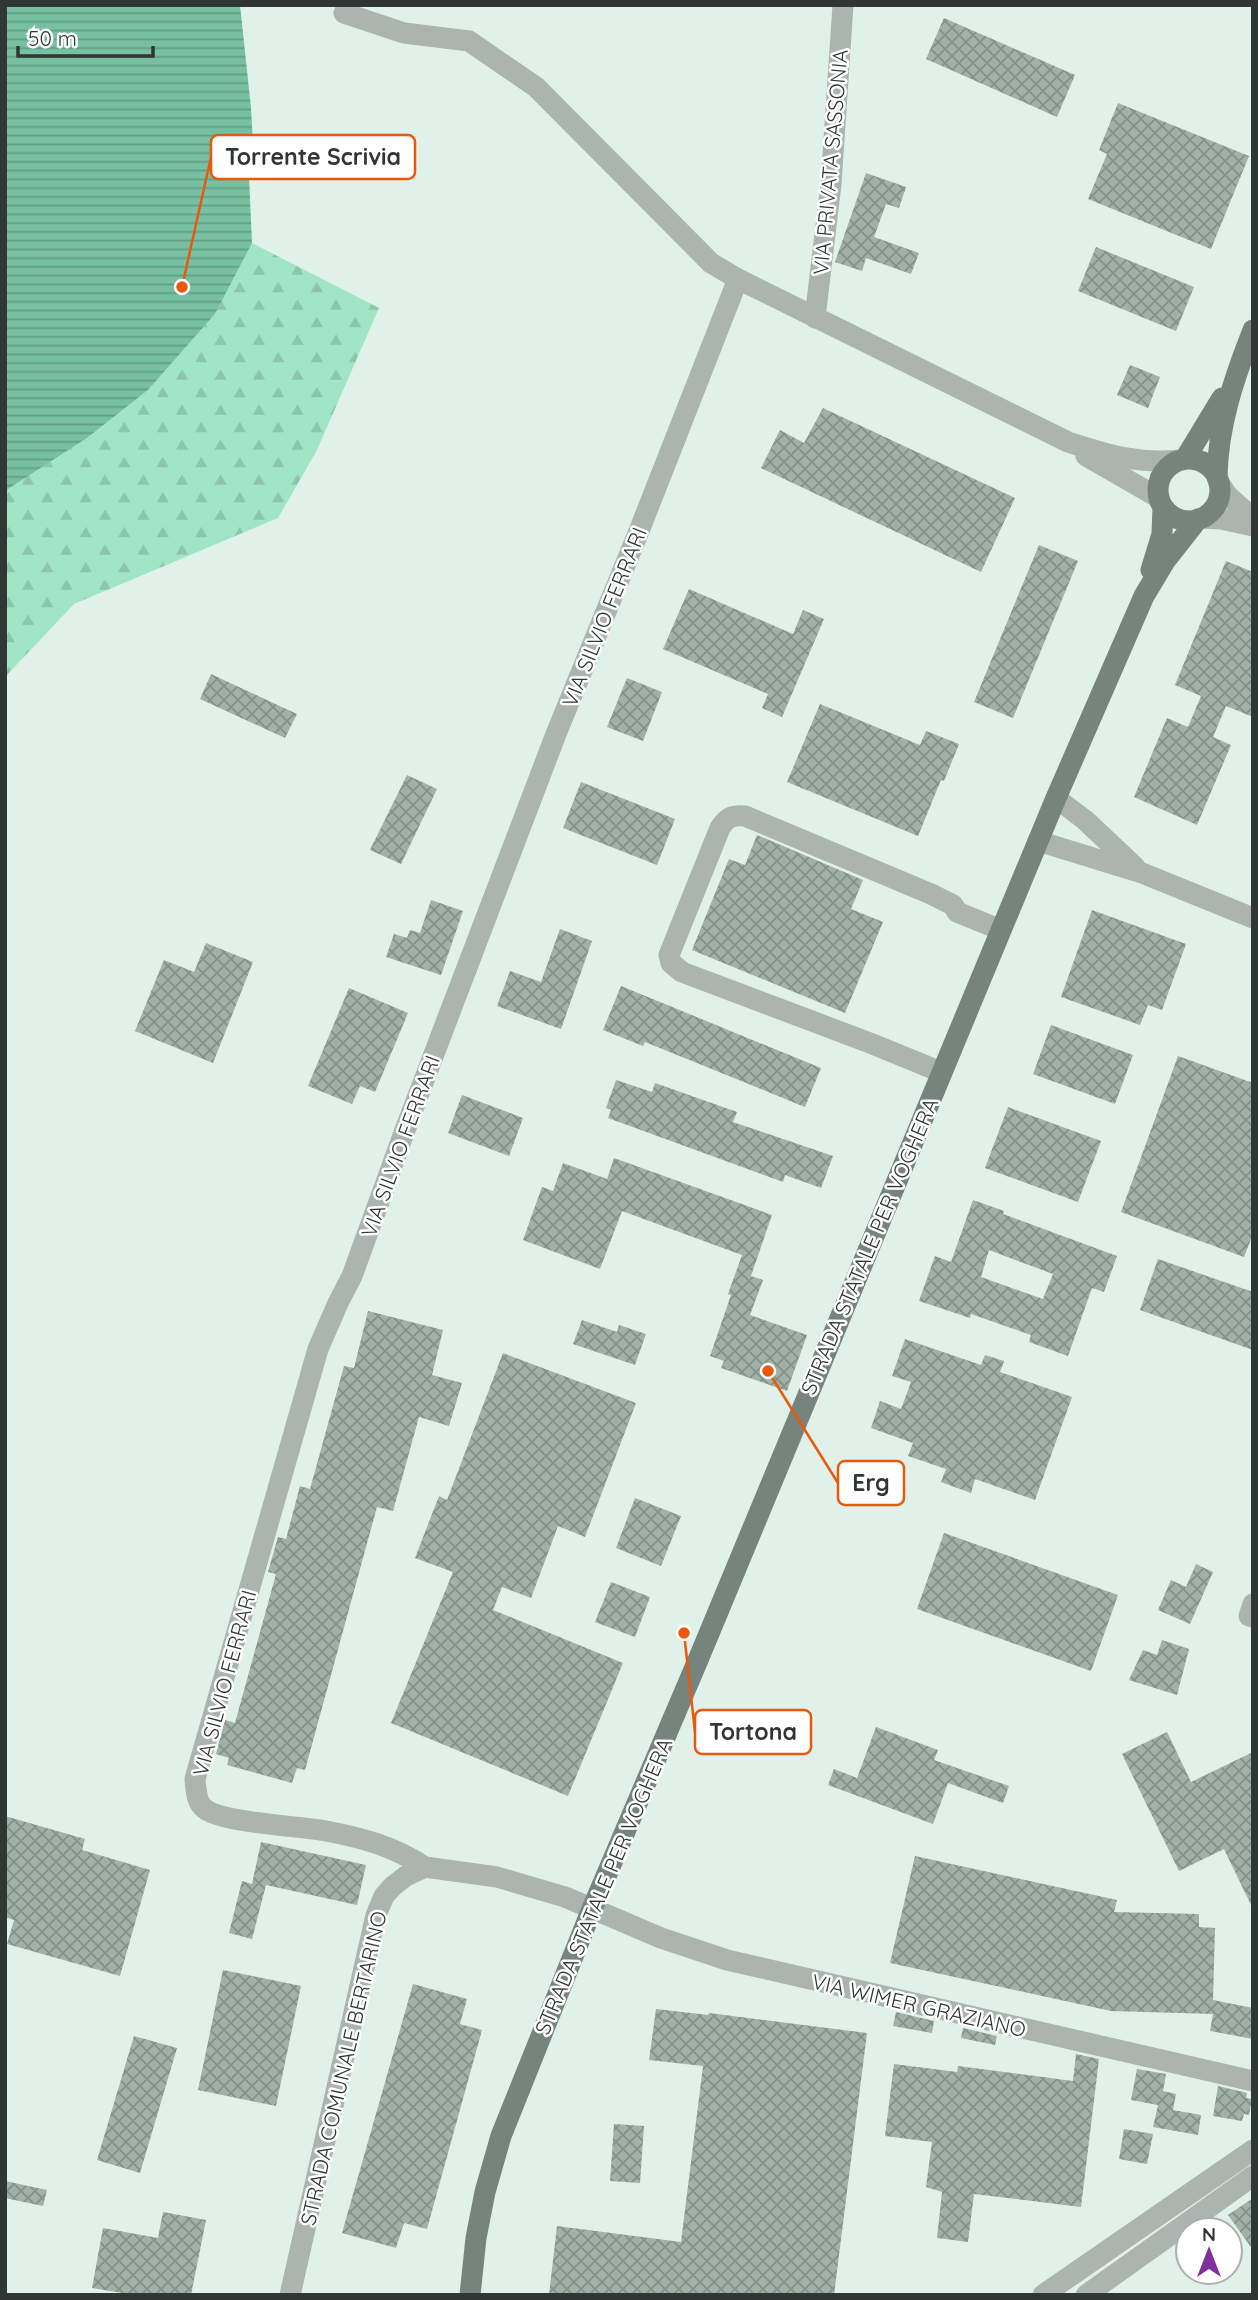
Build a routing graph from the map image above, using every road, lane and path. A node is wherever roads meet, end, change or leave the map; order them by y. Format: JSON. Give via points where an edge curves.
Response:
{"nodes":[{"id":1,"x":843,"y":5,"type":"edge"},
{"id":2,"x":344,"y":13,"type":"dead end"},
{"id":3,"x":738,"y":279,"type":"junction"},
{"id":4,"x":815,"y":318,"type":"junction"},
{"id":5,"x":1253,"y":330,"type":"edge"},
{"id":6,"x":1234,"y":379,"type":"junction"},
{"id":7,"x":1068,"y":442,"type":"junction"},
{"id":8,"x":1182,"y":459,"type":"junction"},
{"id":9,"x":1218,"y":479,"type":"junction"},
{"id":10,"x":1161,"y":503,"type":"junction"},
{"id":11,"x":1200,"y":518,"type":"junction"},
{"id":12,"x":1253,"y":519,"type":"edge"},
{"id":13,"x":1253,"y":526,"type":"edge"},
{"id":14,"x":1144,"y":596,"type":"junction"},
{"id":15,"x":1056,"y":797,"type":"junction"},
{"id":16,"x":1038,"y":841,"type":"junction"},
{"id":17,"x":1142,"y":873,"type":"junction"},
{"id":18,"x":1253,"y":918,"type":"edge"},
{"id":19,"x":1001,"y":930,"type":"junction"},
{"id":20,"x":941,"y":1072,"type":"junction"},
{"id":21,"x":1253,"y":1604,"type":"edge"},
{"id":22,"x":1253,"y":1617,"type":"edge"},
{"id":23,"x":425,"y":1867,"type":"junction"},
{"id":24,"x":592,"y":1909,"type":"junction"},
{"id":25,"x":1253,"y":2081,"type":"edge"},
{"id":26,"x":1253,"y":2150,"type":"edge"},
{"id":27,"x":1253,"y":2176,"type":"edge"},
{"id":28,"x":290,"y":2295,"type":"edge"},
{"id":29,"x":471,"y":2295,"type":"edge"},
{"id":30,"x":1043,"y":2295,"type":"edge"},
{"id":31,"x":1086,"y":2295,"type":"edge"}],
"edges":[{"from":1,"to":4,"type":"street","name":"VIA PRIVATA SASSONIA","via":[[831,184]]},
{"from":2,"to":3,"type":"street","via":[[404,33],[469,41],[536,87],[711,263]]},
{"from":3,"to":4,"type":"street"},
{"from":3,"to":23,"type":"street","name":"VIA SILVIO FERRARI","via":[[556,734],[352,1276],[318,1349],[195,1779],[199,1802],[206,1810],[379,1843]]},
{"from":4,"to":7,"type":"street"},
{"from":5,"to":6,"type":"main road","name":"STRADA STATALE PER VOGHERA"},
{"from":6,"to":8,"type":"main road","name":"STRADA STATALE PER VOGHERA"},
{"from":6,"to":9,"type":"main road","name":"STRADA STATALE PER VOGHERA","via":[[1220,435]]},
{"from":7,"to":8,"type":"street","via":[[1144,462]]},
{"from":7,"to":10,"type":"street"},
{"from":8,"to":9,"type":"main road","via":[[1204,463]]},
{"from":8,"to":10,"type":"main road","name":"STRADA STATALE PER VOGHERA","via":[[1160,477]]},
{"from":9,"to":11,"type":"main road","name":"STRADA STATALE PER VOGHERA","via":[[1216,505]]},
{"from":9,"to":12,"type":"street","via":[[1227,495]]},
{"from":10,"to":11,"type":"main road","via":[[1181,519]]},
{"from":10,"to":14,"type":"main road","name":"STRADA STATALE PER VOGHERA","via":[[1162,534]]},
{"from":11,"to":13,"type":"street"},
{"from":11,"to":14,"type":"main road","name":"STRADA STATALE PER VOGHERA"},
{"from":14,"to":15,"type":"main road","name":"STRADA STATALE PER VOGHERA"},
{"from":15,"to":16,"type":"main road","name":"STRADA STATALE PER VOGHERA"},
{"from":15,"to":17,"type":"street"},
{"from":16,"to":17,"type":"street"},
{"from":16,"to":19,"type":"main road","name":"STRADA STATALE PER VOGHERA"},
{"from":17,"to":18,"type":"street"},
{"from":19,"to":20,"type":"main road","name":"STRADA STATALE PER VOGHERA"},
{"from":19,"to":20,"type":"street","via":[[957,912],[931,894],[745,816],[725,820],[720,828],[669,955],[671,963],[682,972]]},
{"from":20,"to":24,"type":"main road","name":"STRADA STATALE PER VOGHERA"},
{"from":21,"to":22,"type":"street","via":[[1249,1616]]},
{"from":23,"to":24,"type":"street","via":[[497,1877]]},
{"from":23,"to":28,"type":"street","name":"STRADA COMUNALE BERTARINO","via":[[393,1886],[376,1915]]},
{"from":24,"to":25,"type":"street","name":"VIA WIMER GRAZIANO","via":[[727,1960]]},
{"from":24,"to":29,"type":"main road","name":"STRADA STATALE PER VOGHERA","via":[[501,2136],[483,2203]]},
{"from":26,"to":30,"type":"street"},
{"from":27,"to":31,"type":"street"}]}
